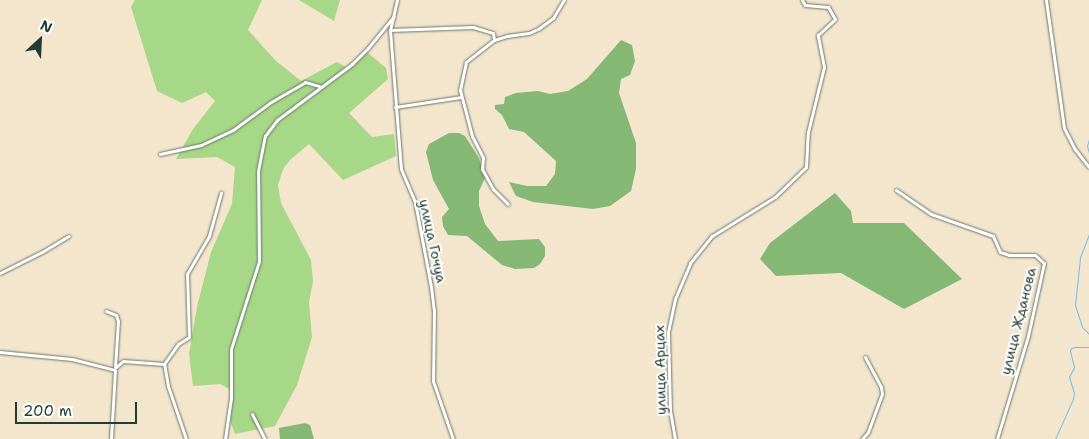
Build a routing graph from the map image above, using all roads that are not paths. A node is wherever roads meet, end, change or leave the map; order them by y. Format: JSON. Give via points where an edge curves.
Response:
{"nodes":[{"id":1,"x":397,"y":0,"type":"edge"},
{"id":2,"x":564,"y":0,"type":"edge"},
{"id":3,"x":802,"y":0,"type":"edge"},
{"id":4,"x":1046,"y":0,"type":"edge"},
{"id":5,"x":394,"y":16,"type":"junction"},
{"id":6,"x":390,"y":30,"type":"junction"},
{"id":7,"x":494,"y":40,"type":"junction"},
{"id":8,"x":319,"y":86,"type":"junction"},
{"id":9,"x":461,"y":97,"type":"junction"},
{"id":10,"x":395,"y":107,"type":"junction"},
{"id":11,"x":160,"y":154,"type":"dead end"},
{"id":12,"x":1089,"y":167,"type":"edge"},
{"id":13,"x":896,"y":190,"type":"dead end"},
{"id":14,"x":221,"y":193,"type":"dead end"},
{"id":15,"x":508,"y":204,"type":"dead end"},
{"id":16,"x":69,"y":236,"type":"dead end"},
{"id":17,"x":0,"y":273,"type":"edge"},
{"id":18,"x":106,"y":312,"type":"dead end"},
{"id":19,"x":0,"y":352,"type":"edge"},
{"id":20,"x":865,"y":357,"type":"dead end"},
{"id":21,"x":164,"y":364,"type":"junction"},
{"id":22,"x":115,"y":368,"type":"junction"},
{"id":23,"x":252,"y":414,"type":"dead end"},
{"id":24,"x":111,"y":439,"type":"edge"},
{"id":25,"x":186,"y":439,"type":"edge"},
{"id":26,"x":225,"y":439,"type":"edge"},
{"id":27,"x":265,"y":439,"type":"edge"},
{"id":28,"x":453,"y":439,"type":"edge"},
{"id":29,"x":674,"y":439,"type":"edge"},
{"id":30,"x":862,"y":439,"type":"edge"},
{"id":31,"x":996,"y":439,"type":"edge"}],
"edges":[{"from":1,"to":5,"type":"street","name":"улица Гочуа"},
{"from":2,"to":7,"type":"street","via":[[552,18],[538,29]]},
{"from":3,"to":29,"type":"street","name":"улица Арцах","via":[[805,5],[828,7],[835,19],[818,35],[824,67],[808,132],[806,167],[775,197],[712,236],[690,263],[675,300],[668,332]]},
{"from":4,"to":12,"type":"street","via":[[1064,128]]},
{"from":5,"to":6,"type":"street","name":"улица Гочуа"},
{"from":5,"to":8,"type":"street","via":[[352,64]]},
{"from":6,"to":7,"type":"street","via":[[481,28],[493,33]]},
{"from":6,"to":10,"type":"street","name":"улица Гочуа"},
{"from":7,"to":9,"type":"street","via":[[466,62]]},
{"from":8,"to":11,"type":"street","via":[[306,82],[271,102],[233,130],[201,145]]},
{"from":8,"to":26,"type":"street","via":[[276,120],[261,146],[258,171],[259,261],[231,349],[231,398]]},
{"from":9,"to":10,"type":"street"},
{"from":9,"to":15,"type":"street","via":[[476,146],[483,158],[482,169],[493,189]]},
{"from":10,"to":28,"type":"street","name":"улица Гочуа","via":[[401,168],[414,202],[431,287],[434,381]]},
{"from":13,"to":31,"type":"street","name":"улица Жданова","via":[[931,214],[993,236],[1000,252],[1035,255],[1044,263],[1028,336]]},
{"from":14,"to":21,"type":"street","via":[[209,236],[187,274],[189,337],[178,344]]},
{"from":16,"to":17,"type":"street"},
{"from":18,"to":22,"type":"street","via":[[116,315],[118,322]]},
{"from":19,"to":22,"type":"street","via":[[72,359]]},
{"from":20,"to":30,"type":"street","via":[[882,394],[868,432]]},
{"from":21,"to":22,"type":"street","via":[[123,360]]},
{"from":21,"to":25,"type":"street"},
{"from":22,"to":24,"type":"street"},
{"from":23,"to":27,"type":"street"}]}
